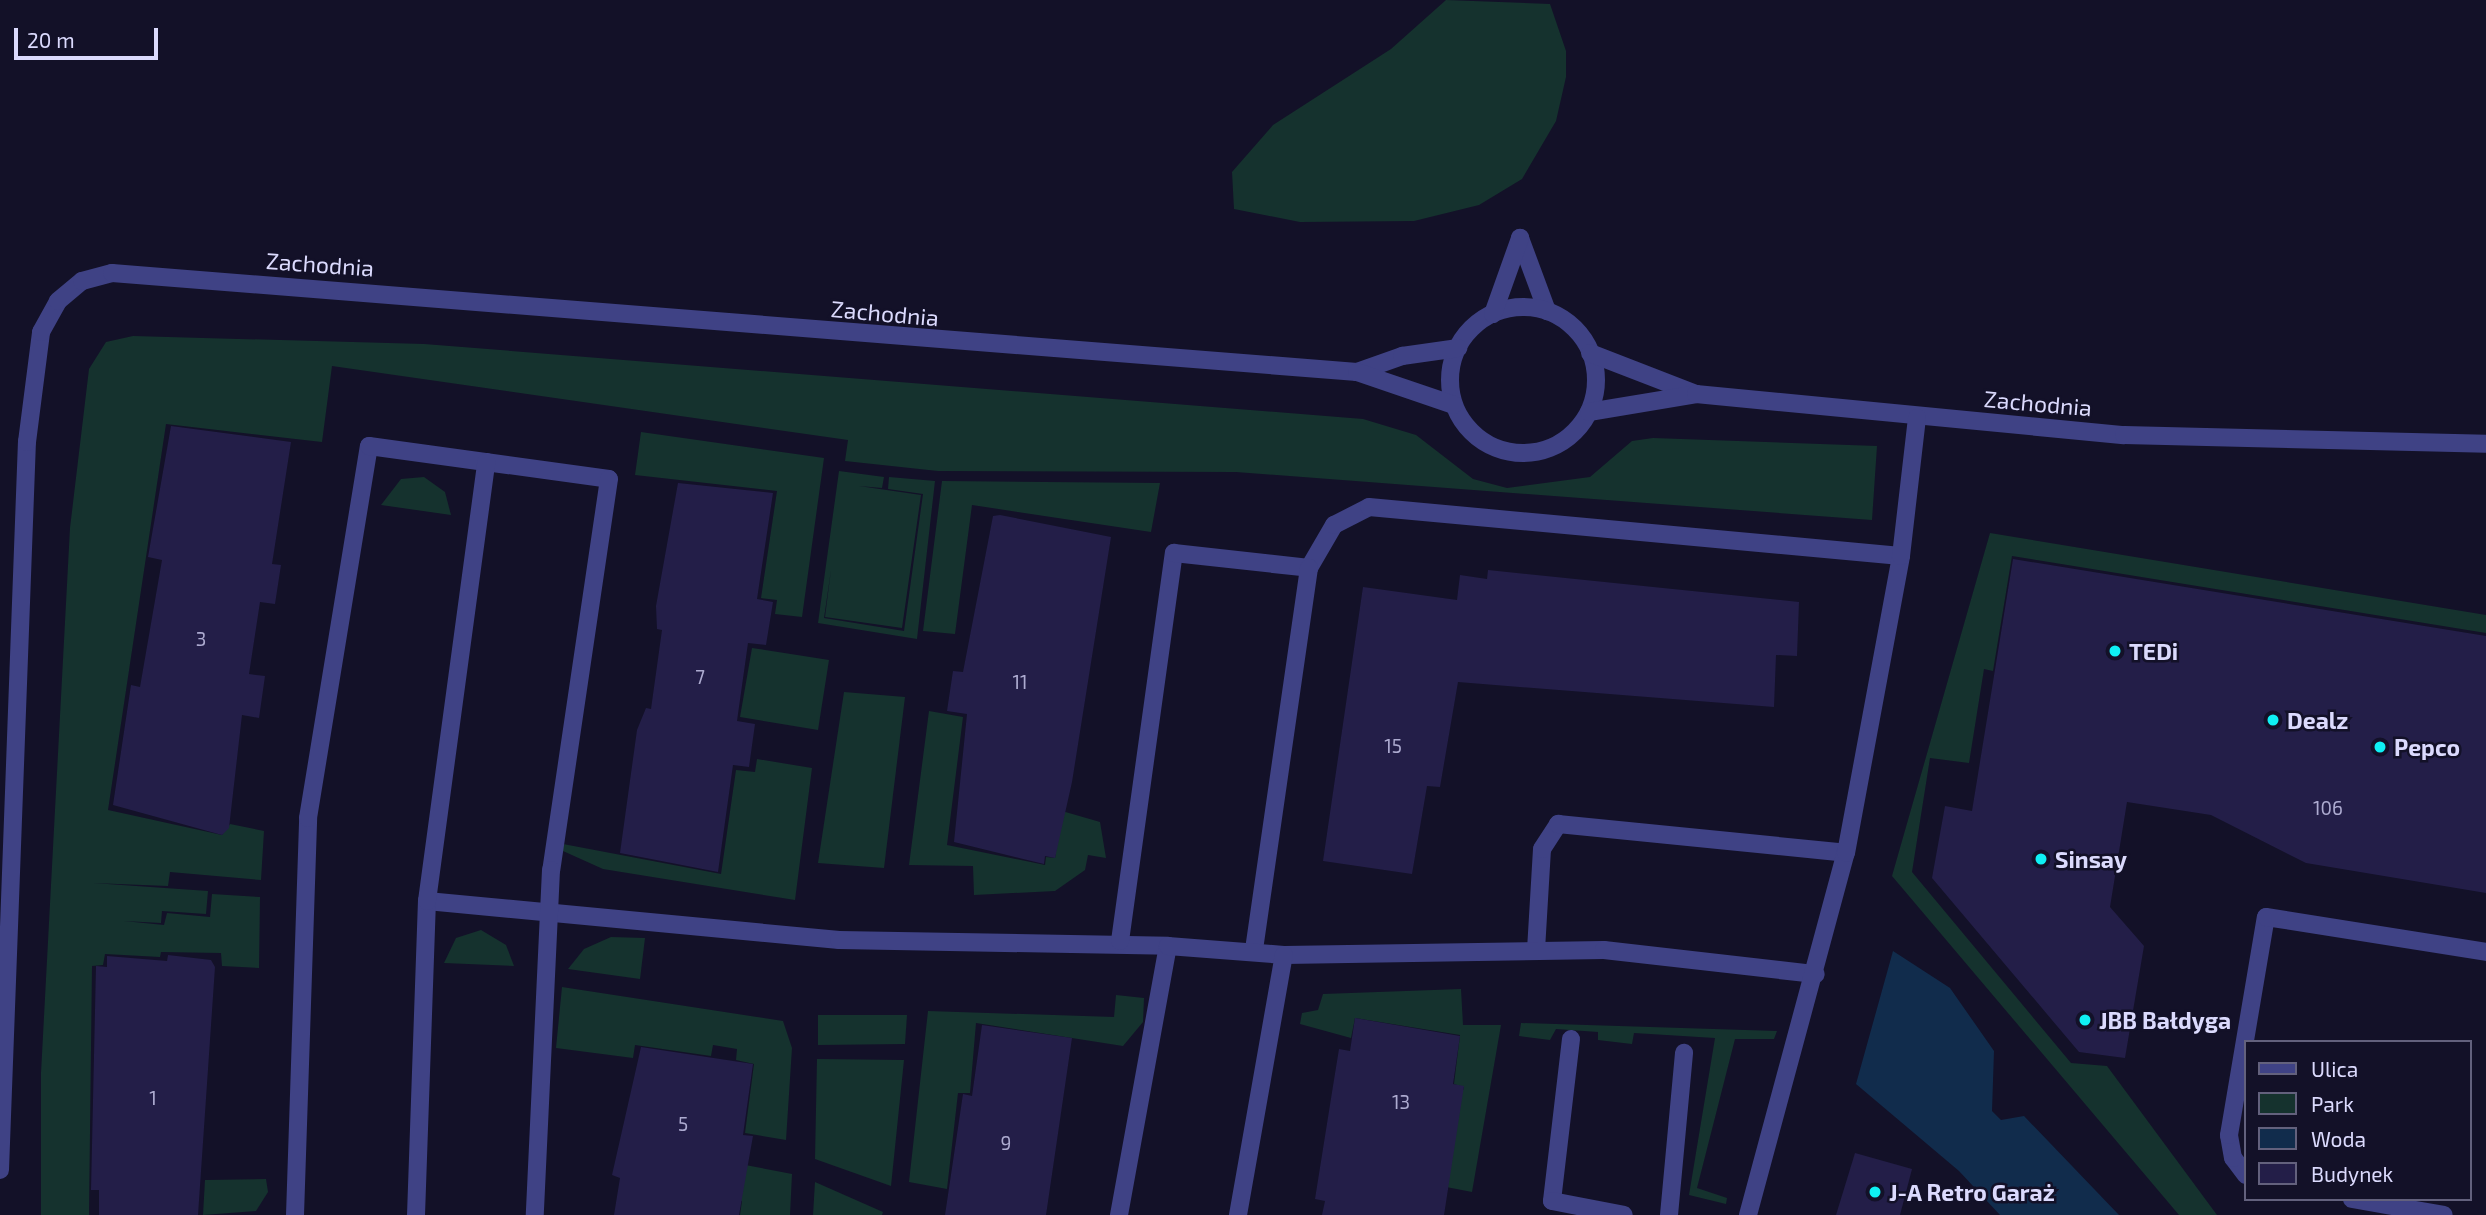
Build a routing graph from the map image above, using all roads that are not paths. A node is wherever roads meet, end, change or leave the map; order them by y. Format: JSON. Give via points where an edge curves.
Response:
{"nodes":[{"id":1,"x":1547,"y":311,"type":"junction"},
{"id":2,"x":1493,"y":314,"type":"junction"},
{"id":3,"x":1458,"y":348,"type":"junction"},
{"id":4,"x":1590,"y":354,"type":"junction"},
{"id":5,"x":1357,"y":372,"type":"junction"},
{"id":6,"x":1696,"y":394,"type":"junction"},
{"id":7,"x":1454,"y":405,"type":"junction"},
{"id":8,"x":1589,"y":412,"type":"junction"},
{"id":9,"x":1917,"y":418,"type":"junction"},
{"id":10,"x":2486,"y":444,"type":"edge"},
{"id":11,"x":486,"y":462,"type":"junction"},
{"id":12,"x":1901,"y":556,"type":"junction"},
{"id":13,"x":1310,"y":568,"type":"junction"},
{"id":14,"x":1846,"y":853,"type":"junction"},
{"id":15,"x":427,"y":901,"type":"junction"},
{"id":16,"x":547,"y":911,"type":"junction"},
{"id":17,"x":1120,"y":941,"type":"junction"},
{"id":18,"x":1168,"y":946,"type":"junction"},
{"id":19,"x":1536,"y":950,"type":"junction"},
{"id":20,"x":1254,"y":951,"type":"junction"},
{"id":21,"x":2486,"y":952,"type":"edge"},
{"id":22,"x":1284,"y":955,"type":"junction"},
{"id":23,"x":1816,"y":974,"type":"junction"},
{"id":24,"x":1571,"y":1039,"type":"dead end"},
{"id":25,"x":2245,"y":1040,"type":"edge"},
{"id":26,"x":2244,"y":1043,"type":"edge"},
{"id":27,"x":1684,"y":1053,"type":"dead end"},
{"id":28,"x":0,"y":1170,"type":"edge"},
{"id":29,"x":2244,"y":1171,"type":"edge"},
{"id":30,"x":2364,"y":1201,"type":"edge"},
{"id":31,"x":1551,"y":1208,"type":"edge"},
{"id":32,"x":295,"y":1215,"type":"edge"},
{"id":33,"x":416,"y":1215,"type":"edge"},
{"id":34,"x":535,"y":1215,"type":"edge"},
{"id":35,"x":1119,"y":1215,"type":"edge"},
{"id":36,"x":1238,"y":1215,"type":"edge"},
{"id":37,"x":1624,"y":1215,"type":"edge"},
{"id":38,"x":1669,"y":1215,"type":"edge"},
{"id":39,"x":1748,"y":1215,"type":"edge"},
{"id":40,"x":2444,"y":1215,"type":"edge"}],
"edges":[{"from":1,"to":2,"type":"street"},
{"from":1,"to":2,"type":"street","via":[[1520,238]]},
{"from":1,"to":4,"type":"street","via":[[1568,323]]},
{"from":2,"to":3,"type":"street"},
{"from":3,"to":5,"type":"street","via":[[1402,356]]},
{"from":3,"to":7,"type":"street","via":[[1450,383]]},
{"from":4,"to":6,"type":"street"},
{"from":4,"to":8,"type":"street","via":[[1596,389]]},
{"from":5,"to":7,"type":"street","name":"Zachodnia"},
{"from":5,"to":28,"type":"street","name":"Zachodnia","via":[[113,273],[67,290],[41,332],[27,442]]},
{"from":6,"to":8,"type":"street","name":"Zachodnia"},
{"from":6,"to":9,"type":"street","name":"Zachodnia"},
{"from":7,"to":8,"type":"street","via":[[1483,441],[1530,453],[1574,433]]},
{"from":9,"to":10,"type":"street","name":"Zachodnia","via":[[2123,435]]},
{"from":9,"to":12,"type":"street"},
{"from":11,"to":15,"type":"street"},
{"from":11,"to":16,"type":"street","via":[[609,479]]},
{"from":11,"to":32,"type":"street","via":[[369,446],[308,818]]},
{"from":12,"to":13,"type":"street","via":[[1369,508],[1334,525]]},
{"from":12,"to":14,"type":"street"},
{"from":13,"to":17,"type":"street","via":[[1174,553]]},
{"from":13,"to":20,"type":"street"},
{"from":14,"to":19,"type":"street","via":[[1558,824],[1542,849]]},
{"from":14,"to":23,"type":"street"},
{"from":15,"to":16,"type":"street"},
{"from":15,"to":33,"type":"street"},
{"from":16,"to":17,"type":"street","via":[[839,940]]},
{"from":16,"to":34,"type":"street"},
{"from":17,"to":18,"type":"street"},
{"from":18,"to":20,"type":"street"},
{"from":18,"to":35,"type":"street"},
{"from":19,"to":22,"type":"street"},
{"from":19,"to":23,"type":"street","via":[[1658,954]]},
{"from":20,"to":22,"type":"street"},
{"from":21,"to":25,"type":"street","via":[[2266,917]]},
{"from":22,"to":36,"type":"street"},
{"from":23,"to":39,"type":"street"},
{"from":24,"to":31,"type":"street"},
{"from":26,"to":29,"type":"street","via":[[2228,1135]]},
{"from":27,"to":38,"type":"street"},
{"from":30,"to":40,"type":"street"},
{"from":31,"to":37,"type":"street"}]}
